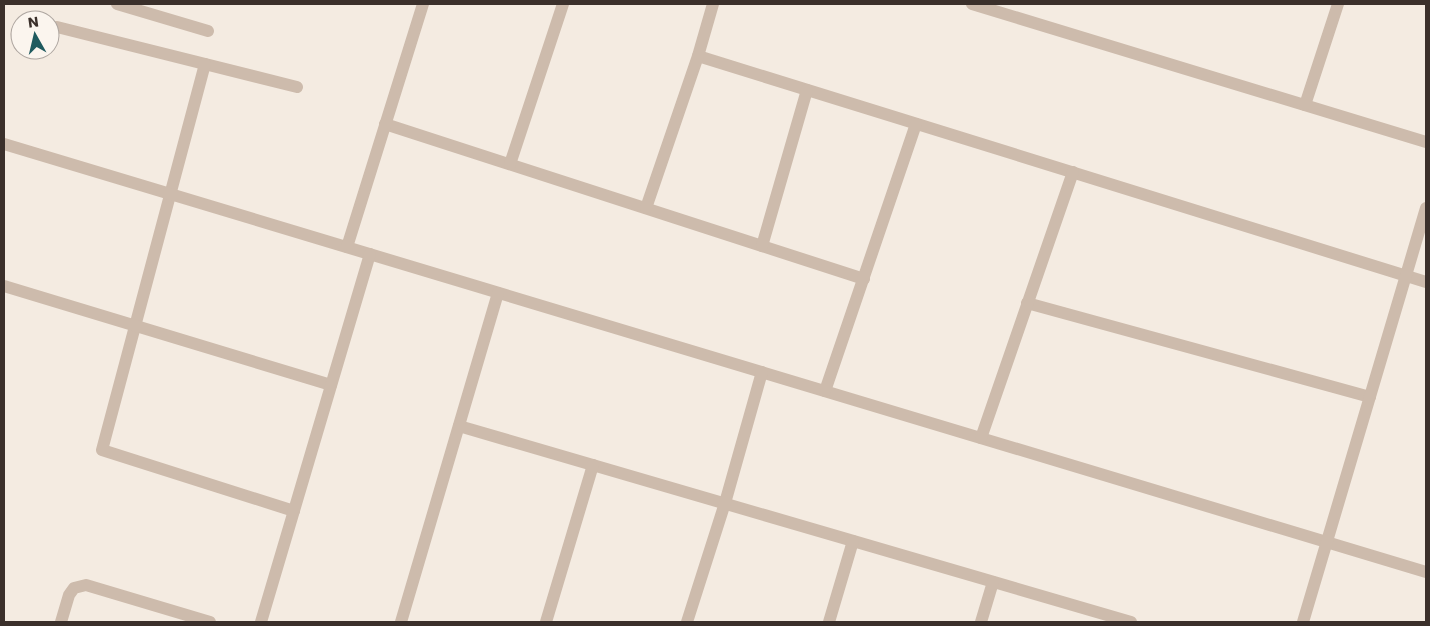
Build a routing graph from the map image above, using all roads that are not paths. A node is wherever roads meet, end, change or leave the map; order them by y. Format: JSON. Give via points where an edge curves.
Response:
{"nodes":[{"id":1,"x":118,"y":4,"type":"edge"},
{"id":2,"x":423,"y":4,"type":"edge"},
{"id":3,"x":563,"y":4,"type":"edge"},
{"id":4,"x":713,"y":4,"type":"edge"},
{"id":5,"x":972,"y":4,"type":"edge"},
{"id":6,"x":1338,"y":4,"type":"edge"},
{"id":7,"x":60,"y":28,"type":"edge"},
{"id":8,"x":208,"y":31,"type":"dead end"},
{"id":9,"x":698,"y":56,"type":"junction"},
{"id":10,"x":205,"y":64,"type":"junction"},
{"id":11,"x":297,"y":87,"type":"dead end"},
{"id":12,"x":807,"y":90,"type":"junction"},
{"id":13,"x":1305,"y":105,"type":"junction"},
{"id":14,"x":385,"y":124,"type":"junction"},
{"id":15,"x":916,"y":124,"type":"junction"},
{"id":16,"x":1426,"y":142,"type":"edge"},
{"id":17,"x":4,"y":144,"type":"edge"},
{"id":18,"x":510,"y":164,"type":"junction"},
{"id":19,"x":1072,"y":172,"type":"junction"},
{"id":20,"x":170,"y":194,"type":"junction"},
{"id":21,"x":646,"y":208,"type":"junction"},
{"id":22,"x":1426,"y":208,"type":"edge"},
{"id":23,"x":762,"y":246,"type":"junction"},
{"id":24,"x":347,"y":247,"type":"junction"},
{"id":25,"x":370,"y":254,"type":"junction"},
{"id":26,"x":1406,"y":276,"type":"junction"},
{"id":27,"x":864,"y":279,"type":"junction"},
{"id":28,"x":1426,"y":282,"type":"edge"},
{"id":29,"x":4,"y":286,"type":"edge"},
{"id":30,"x":498,"y":293,"type":"junction"},
{"id":31,"x":1027,"y":303,"type":"junction"},
{"id":32,"x":135,"y":326,"type":"junction"},
{"id":33,"x":762,"y":372,"type":"junction"},
{"id":34,"x":331,"y":385,"type":"junction"},
{"id":35,"x":825,"y":391,"type":"junction"},
{"id":36,"x":1370,"y":397,"type":"junction"},
{"id":37,"x":459,"y":426,"type":"junction"},
{"id":38,"x":980,"y":438,"type":"junction"},
{"id":39,"x":594,"y":465,"type":"junction"},
{"id":40,"x":725,"y":503,"type":"junction"},
{"id":41,"x":294,"y":511,"type":"junction"},
{"id":42,"x":853,"y":541,"type":"junction"},
{"id":43,"x":1327,"y":542,"type":"junction"},
{"id":44,"x":1426,"y":572,"type":"edge"},
{"id":45,"x":993,"y":582,"type":"junction"},
{"id":46,"x":61,"y":622,"type":"edge"},
{"id":47,"x":210,"y":622,"type":"edge"},
{"id":48,"x":261,"y":622,"type":"edge"},
{"id":49,"x":401,"y":622,"type":"edge"},
{"id":50,"x":546,"y":622,"type":"edge"},
{"id":51,"x":687,"y":622,"type":"edge"},
{"id":52,"x":829,"y":622,"type":"edge"},
{"id":53,"x":981,"y":622,"type":"edge"},
{"id":54,"x":1131,"y":622,"type":"edge"},
{"id":55,"x":1303,"y":622,"type":"edge"}],
"edges":[{"from":1,"to":8,"type":"street"},
{"from":2,"to":14,"type":"street"},
{"from":3,"to":18,"type":"street"},
{"from":4,"to":9,"type":"street"},
{"from":5,"to":13,"type":"street"},
{"from":6,"to":13,"type":"street"},
{"from":7,"to":10,"type":"street"},
{"from":9,"to":12,"type":"street"},
{"from":9,"to":21,"type":"street"},
{"from":10,"to":11,"type":"street"},
{"from":10,"to":20,"type":"street"},
{"from":12,"to":15,"type":"street"},
{"from":12,"to":23,"type":"street"},
{"from":13,"to":16,"type":"street"},
{"from":14,"to":18,"type":"street"},
{"from":14,"to":24,"type":"street"},
{"from":15,"to":19,"type":"street"},
{"from":15,"to":27,"type":"street"},
{"from":17,"to":20,"type":"street"},
{"from":18,"to":21,"type":"street"},
{"from":19,"to":26,"type":"street"},
{"from":19,"to":31,"type":"street"},
{"from":20,"to":24,"type":"street"},
{"from":20,"to":32,"type":"street"},
{"from":21,"to":23,"type":"street"},
{"from":22,"to":26,"type":"street"},
{"from":23,"to":27,"type":"street"},
{"from":24,"to":25,"type":"street"},
{"from":25,"to":30,"type":"street"},
{"from":25,"to":34,"type":"street"},
{"from":26,"to":28,"type":"street"},
{"from":26,"to":36,"type":"street"},
{"from":27,"to":35,"type":"street"},
{"from":29,"to":32,"type":"street"},
{"from":30,"to":33,"type":"street"},
{"from":30,"to":37,"type":"street"},
{"from":31,"to":36,"type":"street"},
{"from":31,"to":38,"type":"street"},
{"from":32,"to":34,"type":"street"},
{"from":32,"to":41,"type":"street","via":[[102,450]]},
{"from":33,"to":35,"type":"street"},
{"from":33,"to":40,"type":"street"},
{"from":34,"to":41,"type":"street"},
{"from":35,"to":38,"type":"street"},
{"from":36,"to":43,"type":"street"},
{"from":37,"to":39,"type":"street"},
{"from":37,"to":49,"type":"street"},
{"from":38,"to":43,"type":"street"},
{"from":39,"to":40,"type":"street"},
{"from":39,"to":50,"type":"street"},
{"from":40,"to":42,"type":"street"},
{"from":40,"to":51,"type":"street"},
{"from":41,"to":48,"type":"street"},
{"from":42,"to":45,"type":"street"},
{"from":42,"to":52,"type":"street"},
{"from":43,"to":44,"type":"street"},
{"from":43,"to":55,"type":"street"},
{"from":45,"to":53,"type":"street"},
{"from":45,"to":54,"type":"street"},
{"from":46,"to":47,"type":"street","via":[[69,595],[74,588],[86,585]]}]}
